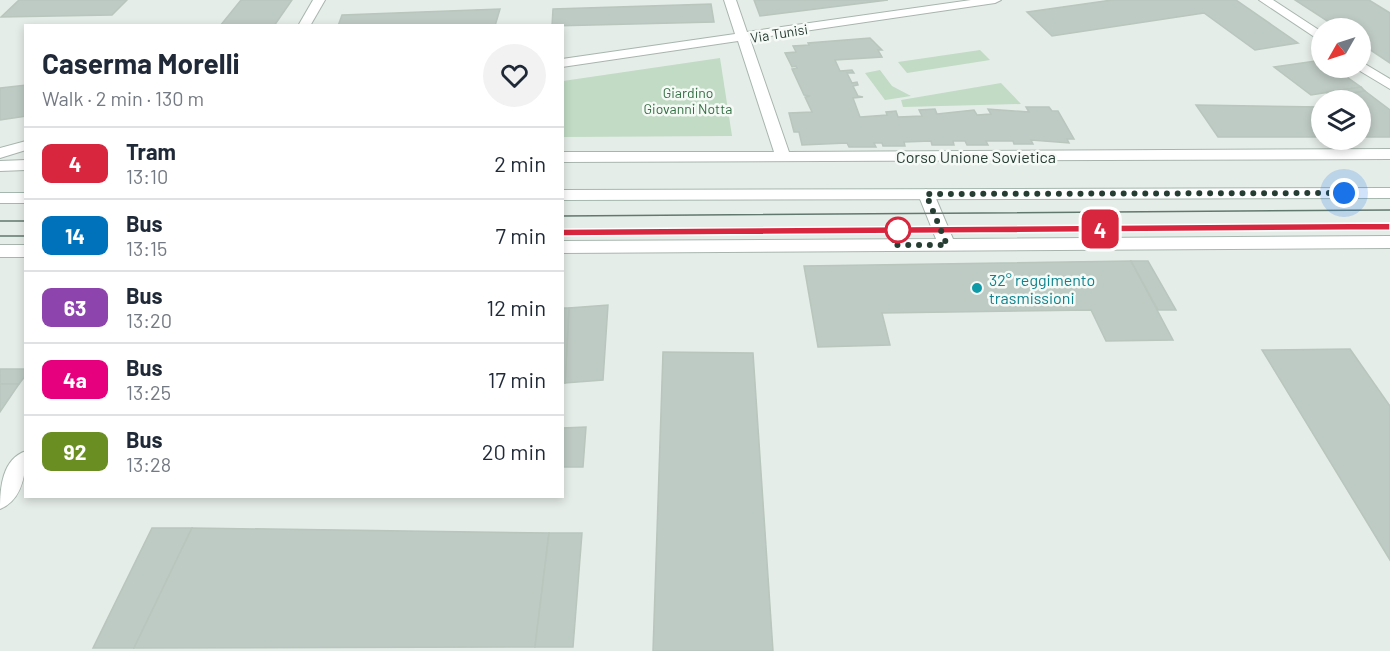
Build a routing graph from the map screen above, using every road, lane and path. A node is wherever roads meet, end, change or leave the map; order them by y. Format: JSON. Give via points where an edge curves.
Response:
{"nodes":[{"id":1,"x":319,"y":0,"type":"edge"},
{"id":2,"x":730,"y":0,"type":"edge"},
{"id":3,"x":992,"y":0,"type":"edge"},
{"id":4,"x":1265,"y":0,"type":"edge"},
{"id":5,"x":305,"y":24,"type":"edge"},
{"id":6,"x":1311,"y":31,"type":"edge"},
{"id":7,"x":743,"y":38,"type":"junction"},
{"id":8,"x":564,"y":63,"type":"edge"},
{"id":9,"x":1371,"y":72,"type":"edge"},
{"id":10,"x":1390,"y":85,"type":"edge"},
{"id":11,"x":24,"y":146,"type":"edge"},
{"id":12,"x":0,"y":153,"type":"edge"},
{"id":13,"x":1390,"y":154,"type":"edge"},
{"id":14,"x":783,"y":156,"type":"junction"},
{"id":15,"x":564,"y":157,"type":"edge"},
{"id":16,"x":24,"y":165,"type":"edge"},
{"id":17,"x":0,"y":166,"type":"edge"},
{"id":18,"x":1390,"y":193,"type":"edge"},
{"id":19,"x":926,"y":194,"type":"junction"},
{"id":20,"x":564,"y":195,"type":"edge"},
{"id":21,"x":0,"y":198,"type":"edge"},
{"id":22,"x":24,"y":198,"type":"edge"},
{"id":23,"x":1390,"y":242,"type":"edge"},
{"id":24,"x":947,"y":245,"type":"junction"},
{"id":25,"x":564,"y":247,"type":"edge"},
{"id":26,"x":0,"y":251,"type":"edge"},
{"id":27,"x":24,"y":251,"type":"edge"},
{"id":28,"x":24,"y":463,"type":"edge"},
{"id":29,"x":0,"y":499,"type":"edge"}],
"edges":[{"from":1,"to":5,"type":"street"},
{"from":2,"to":7,"type":"street"},
{"from":3,"to":7,"type":"street","name":"Via Tunisi"},
{"from":4,"to":6,"type":"street"},
{"from":7,"to":8,"type":"street","name":"Via Tunisi"},
{"from":7,"to":14,"type":"street"},
{"from":9,"to":10,"type":"street"},
{"from":11,"to":12,"type":"street"},
{"from":13,"to":14,"type":"street","name":"Corso Unione Sovietica"},
{"from":14,"to":15,"type":"street","name":"Corso Unione Sovietica"},
{"from":16,"to":17,"type":"street"},
{"from":18,"to":19,"type":"street"},
{"from":19,"to":20,"type":"street"},
{"from":19,"to":24,"type":"street"},
{"from":21,"to":22,"type":"street"},
{"from":23,"to":24,"type":"street"},
{"from":24,"to":25,"type":"street"},
{"from":26,"to":27,"type":"street"},
{"from":28,"to":29,"type":"street"}]}
